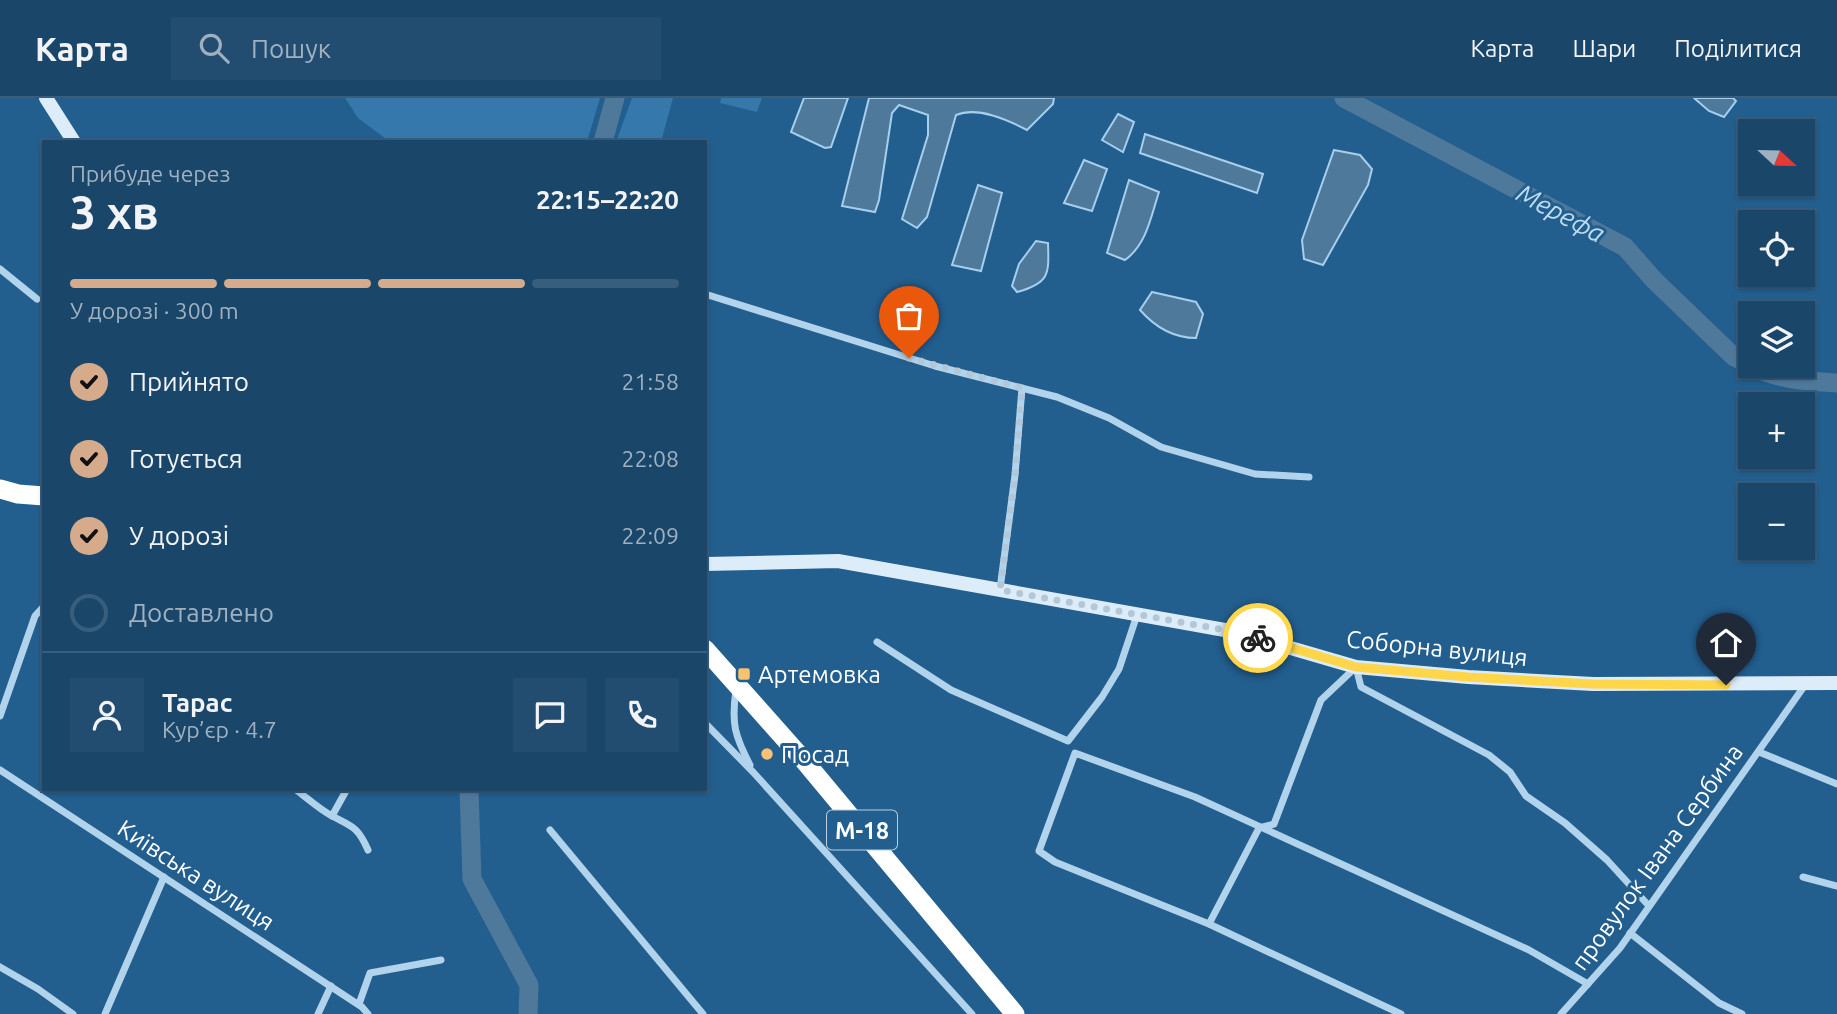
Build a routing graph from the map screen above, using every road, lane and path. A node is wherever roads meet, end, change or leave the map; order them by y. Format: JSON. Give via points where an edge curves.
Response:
{"nodes":[{"id":1,"x":46,"y":98,"type":"edge"},
{"id":2,"x":73,"y":140,"type":"edge"},
{"id":3,"x":0,"y":269,"type":"edge"},
{"id":4,"x":707,"y":295,"type":"edge"},
{"id":5,"x":37,"y":299,"type":"dead end"},
{"id":6,"x":1022,"y":388,"type":"junction"},
{"id":7,"x":1309,"y":477,"type":"dead end"},
{"id":8,"x":0,"y":489,"type":"edge"},
{"id":9,"x":42,"y":496,"type":"edge"},
{"id":10,"x":707,"y":564,"type":"edge"},
{"id":11,"x":1000,"y":590,"type":"junction"},
{"id":12,"x":42,"y":609,"type":"edge"},
{"id":13,"x":1138,"y":614,"type":"junction"},
{"id":14,"x":877,"y":642,"type":"dead end"},
{"id":15,"x":707,"y":651,"type":"edge"},
{"id":16,"x":1356,"y":667,"type":"junction"},
{"id":17,"x":1837,"y":683,"type":"edge"},
{"id":18,"x":737,"y":684,"type":"junction"},
{"id":19,"x":1805,"y":685,"type":"junction"},
{"id":20,"x":0,"y":716,"type":"edge"},
{"id":21,"x":707,"y":725,"type":"edge"},
{"id":22,"x":1068,"y":741,"type":"junction"},
{"id":23,"x":1759,"y":752,"type":"junction"},
{"id":24,"x":1075,"y":753,"type":"junction"},
{"id":25,"x":0,"y":770,"type":"edge"},
{"id":26,"x":753,"y":772,"type":"junction"},
{"id":27,"x":1837,"y":784,"type":"edge"},
{"id":28,"x":298,"y":791,"type":"edge"},
{"id":29,"x":346,"y":791,"type":"edge"},
{"id":30,"x":332,"y":816,"type":"junction"},
{"id":31,"x":1259,"y":828,"type":"junction"},
{"id":32,"x":550,"y":830,"type":"dead end"},
{"id":33,"x":368,"y":850,"type":"dead end"},
{"id":34,"x":164,"y":877,"type":"junction"},
{"id":35,"x":1803,"y":877,"type":"dead end"},
{"id":36,"x":1837,"y":886,"type":"edge"},
{"id":37,"x":1649,"y":906,"type":"junction"},
{"id":38,"x":1209,"y":924,"type":"junction"},
{"id":39,"x":1630,"y":933,"type":"junction"},
{"id":40,"x":441,"y":960,"type":"dead end"},
{"id":41,"x":0,"y":967,"type":"edge"},
{"id":42,"x":1588,"y":984,"type":"junction"},
{"id":43,"x":331,"y":986,"type":"junction"},
{"id":44,"x":359,"y":1004,"type":"junction"},
{"id":45,"x":73,"y":1014,"type":"edge"},
{"id":46,"x":105,"y":1014,"type":"edge"},
{"id":47,"x":318,"y":1014,"type":"edge"},
{"id":48,"x":368,"y":1014,"type":"edge"},
{"id":49,"x":703,"y":1014,"type":"edge"},
{"id":50,"x":971,"y":1014,"type":"edge"},
{"id":51,"x":1015,"y":1014,"type":"edge"},
{"id":52,"x":1401,"y":1014,"type":"edge"},
{"id":53,"x":1561,"y":1014,"type":"edge"},
{"id":54,"x":1742,"y":1014,"type":"edge"}],
"edges":[{"from":1,"to":2,"type":"street"},
{"from":3,"to":5,"type":"street"},
{"from":4,"to":6,"type":"street","via":[[935,366]]},
{"from":6,"to":7,"type":"street","via":[[1109,418],[1161,447],[1255,474]]},
{"from":6,"to":11,"type":"street"},
{"from":8,"to":9,"type":"highway"},
{"from":10,"to":11,"type":"street","name":"Соборна вулиця","via":[[838,561]]},
{"from":11,"to":13,"type":"street","name":"Соборна вулиця"},
{"from":12,"to":20,"type":"street","via":[[35,615]]},
{"from":13,"to":16,"type":"street","name":"Соборна вулиця","via":[[1236,632]]},
{"from":13,"to":22,"type":"street","via":[[1119,669]]},
{"from":14,"to":22,"type":"street","via":[[951,690]]},
{"from":15,"to":18,"type":"highway","number":"М-18"},
{"from":16,"to":19,"type":"street","name":"Соборна вулиця","via":[[1593,684]]},
{"from":16,"to":31,"type":"street","via":[[1321,700],[1274,824]]},
{"from":16,"to":37,"type":"street","via":[[1361,687],[1489,755],[1510,772],[1526,796],[1566,823]]},
{"from":17,"to":19,"type":"street","name":"Соборна вулиця"},
{"from":18,"to":26,"type":"street","via":[[735,737]]},
{"from":18,"to":51,"type":"highway","number":"М-18"},
{"from":19,"to":23,"type":"street","name":"провулок Івана Сербина"},
{"from":21,"to":26,"type":"street"},
{"from":22,"to":24,"type":"street"},
{"from":23,"to":27,"type":"street"},
{"from":23,"to":37,"type":"street","name":"провулок Івана Сербина"},
{"from":24,"to":31,"type":"street","via":[[1195,797]]},
{"from":24,"to":38,"type":"street","via":[[1039,851],[1055,862]]},
{"from":25,"to":34,"type":"street","name":"Київська вулиця"},
{"from":26,"to":50,"type":"street"},
{"from":28,"to":30,"type":"street"},
{"from":29,"to":30,"type":"street"},
{"from":30,"to":33,"type":"street","via":[[348,822]]},
{"from":31,"to":38,"type":"street"},
{"from":31,"to":42,"type":"street","via":[[1530,950]]},
{"from":32,"to":49,"type":"street"},
{"from":34,"to":43,"type":"street","name":"Київська вулиця"},
{"from":34,"to":46,"type":"street"},
{"from":35,"to":36,"type":"street"},
{"from":37,"to":39,"type":"street","name":"провулок Івана Сербина"},
{"from":38,"to":52,"type":"street"},
{"from":39,"to":42,"type":"street","name":"провулок Івана Сербина"},
{"from":39,"to":54,"type":"street","via":[[1718,1003]]},
{"from":40,"to":44,"type":"street","via":[[370,973]]},
{"from":41,"to":45,"type":"street"},
{"from":42,"to":53,"type":"street","name":"провулок Івана Сербина"},
{"from":43,"to":44,"type":"street","name":"Київська вулиця"},
{"from":43,"to":47,"type":"street"},
{"from":44,"to":48,"type":"street","name":"Київська вулиця"}]}
